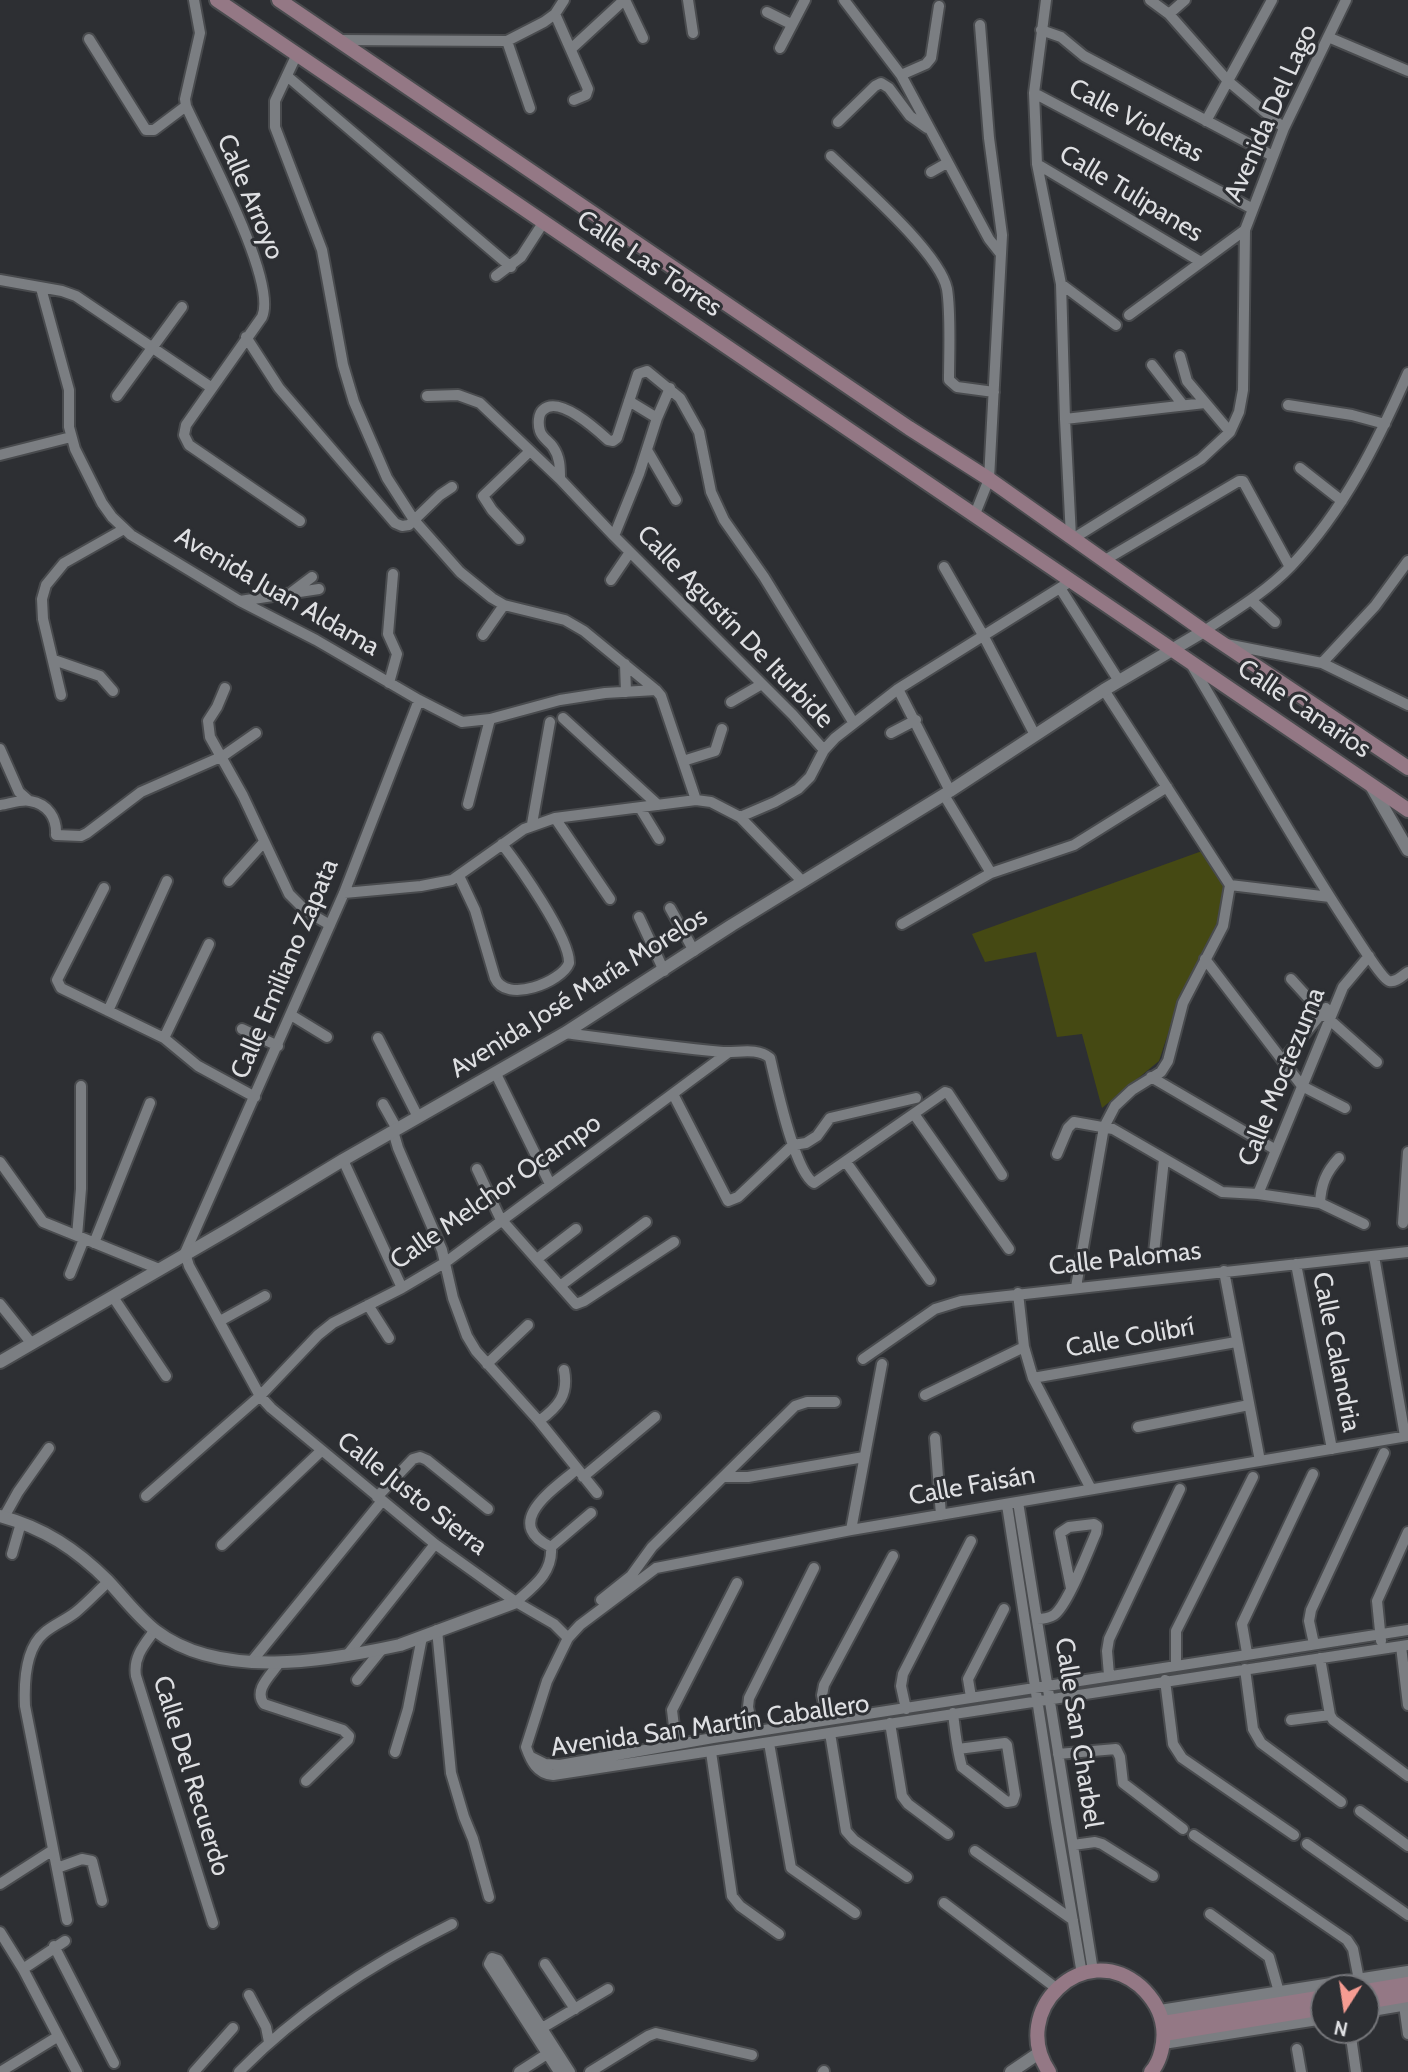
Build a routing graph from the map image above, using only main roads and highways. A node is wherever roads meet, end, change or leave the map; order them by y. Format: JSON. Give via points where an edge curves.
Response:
{"nodes":[{"id":1,"x":218,"y":0,"type":"edge"},
{"id":2,"x":279,"y":0,"type":"edge"},
{"id":3,"x":1104,"y":560,"type":"joint"},
{"id":4,"x":1066,"y":584,"type":"joint"},
{"id":5,"x":1408,"y":768,"type":"edge"},
{"id":6,"x":1408,"y":810,"type":"edge"},
{"id":7,"x":1408,"y":1984,"type":"edge"},
{"id":8,"x":1380,"y":1985,"type":"edge"},
{"id":9,"x":1310,"y":2000,"type":"edge"},
{"id":10,"x":1407,"y":2001,"type":"edge"},
{"id":11,"x":1380,"y":2002,"type":"edge"},
{"id":12,"x":1310,"y":2010,"type":"edge"},
{"id":13,"x":1163,"y":2028,"type":"junction"},
{"id":14,"x":1041,"y":2066,"type":"edge"},
{"id":15,"x":1151,"y":2072,"type":"edge"}],
"edges":[{"from":1,"to":4,"type":"main road","name":"Calle Las Torres","via":[[975,514]]},
{"from":2,"to":3,"type":"main road","name":"Calle Las Torres"},
{"from":3,"to":5,"type":"main road","name":"Calle Canarios"},
{"from":4,"to":6,"type":"main road","name":"Calle Canarios","via":[[1173,649]]},
{"from":7,"to":8,"type":"main road"},
{"from":9,"to":13,"type":"main road"},
{"from":10,"to":11,"type":"main road"},
{"from":12,"to":13,"type":"main road"},
{"from":13,"to":14,"type":"main road","via":[[1149,1994],[1133,1980],[1114,1973],[1068,1979],[1042,2007],[1036,2031]]},
{"from":13,"to":15,"type":"main road"}]}
